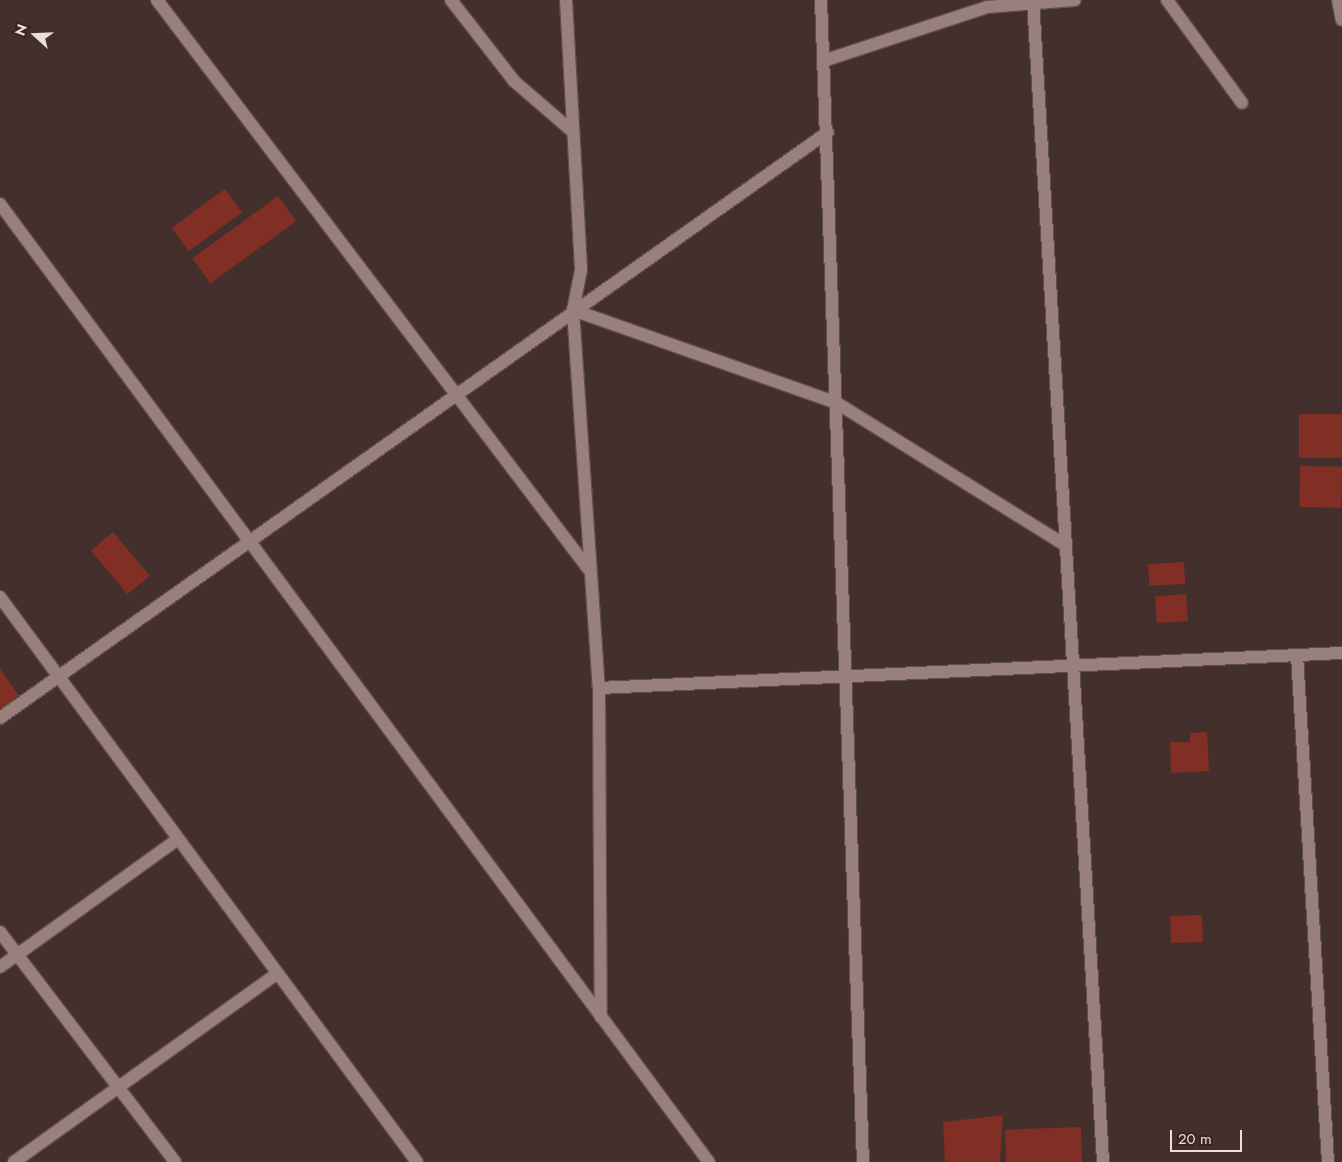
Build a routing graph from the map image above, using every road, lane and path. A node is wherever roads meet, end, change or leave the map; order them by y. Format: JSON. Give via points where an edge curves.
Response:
{"nodes":[{"id":1,"x":157,"y":0,"type":"edge"},
{"id":2,"x":451,"y":0,"type":"edge"},
{"id":3,"x":566,"y":0,"type":"edge"},
{"id":4,"x":821,"y":0,"type":"edge"},
{"id":5,"x":1075,"y":0,"type":"edge"},
{"id":6,"x":1167,"y":0,"type":"edge"},
{"id":7,"x":1338,"y":0,"type":"edge"},
{"id":8,"x":1033,"y":1,"type":"edge"},
{"id":9,"x":1342,"y":20,"type":"edge"},
{"id":10,"x":823,"y":61,"type":"junction"},
{"id":11,"x":1242,"y":103,"type":"dead end"},
{"id":12,"x":573,"y":132,"type":"junction"},
{"id":13,"x":828,"y":132,"type":"junction"},
{"id":14,"x":0,"y":204,"type":"edge"},
{"id":15,"x":573,"y":310,"type":"junction"},
{"id":16,"x":455,"y":393,"type":"junction"},
{"id":17,"x":838,"y":403,"type":"junction"},
{"id":18,"x":249,"y":540,"type":"junction"},
{"id":19,"x":1065,"y":545,"type":"junction"},
{"id":20,"x":590,"y":571,"type":"junction"},
{"id":21,"x":0,"y":597,"type":"edge"},
{"id":22,"x":1342,"y":653,"type":"edge"},
{"id":23,"x":1297,"y":655,"type":"junction"},
{"id":24,"x":1072,"y":665,"type":"junction"},
{"id":25,"x":58,"y":675,"type":"junction"},
{"id":26,"x":846,"y":676,"type":"junction"},
{"id":27,"x":600,"y":688,"type":"junction"},
{"id":28,"x":0,"y":718,"type":"edge"},
{"id":29,"x":178,"y":839,"type":"junction"},
{"id":30,"x":0,"y":932,"type":"edge"},
{"id":31,"x":16,"y":955,"type":"junction"},
{"id":32,"x":0,"y":967,"type":"edge"},
{"id":33,"x":277,"y":974,"type":"junction"},
{"id":34,"x":601,"y":1017,"type":"junction"},
{"id":35,"x":120,"y":1086,"type":"junction"},
{"id":36,"x":14,"y":1162,"type":"edge"},
{"id":37,"x":175,"y":1162,"type":"edge"},
{"id":38,"x":417,"y":1162,"type":"edge"},
{"id":39,"x":709,"y":1162,"type":"edge"},
{"id":40,"x":863,"y":1162,"type":"edge"},
{"id":41,"x":1103,"y":1162,"type":"edge"},
{"id":42,"x":1328,"y":1162,"type":"edge"}],
"edges":[{"from":1,"to":16,"type":"street"},
{"from":2,"to":12,"type":"street","via":[[514,81]]},
{"from":3,"to":12,"type":"street"},
{"from":4,"to":10,"type":"street"},
{"from":5,"to":8,"type":"street"},
{"from":6,"to":11,"type":"street"},
{"from":7,"to":9,"type":"street"},
{"from":8,"to":10,"type":"street","via":[[987,7]]},
{"from":8,"to":19,"type":"street"},
{"from":10,"to":13,"type":"street"},
{"from":12,"to":15,"type":"street","via":[[581,270]]},
{"from":13,"to":15,"type":"street"},
{"from":13,"to":17,"type":"street"},
{"from":14,"to":18,"type":"street"},
{"from":15,"to":16,"type":"street"},
{"from":15,"to":17,"type":"street"},
{"from":15,"to":20,"type":"street"},
{"from":16,"to":18,"type":"street"},
{"from":16,"to":20,"type":"street"},
{"from":17,"to":19,"type":"street"},
{"from":17,"to":26,"type":"street"},
{"from":18,"to":25,"type":"street"},
{"from":18,"to":34,"type":"street"},
{"from":19,"to":24,"type":"street"},
{"from":20,"to":27,"type":"street"},
{"from":21,"to":25,"type":"street"},
{"from":22,"to":23,"type":"street"},
{"from":23,"to":24,"type":"street"},
{"from":23,"to":42,"type":"street"},
{"from":24,"to":26,"type":"street"},
{"from":24,"to":41,"type":"street"},
{"from":25,"to":28,"type":"street"},
{"from":25,"to":29,"type":"street"},
{"from":26,"to":27,"type":"street"},
{"from":26,"to":40,"type":"street"},
{"from":27,"to":34,"type":"street"},
{"from":29,"to":31,"type":"street"},
{"from":29,"to":33,"type":"street"},
{"from":30,"to":31,"type":"street"},
{"from":31,"to":32,"type":"street"},
{"from":31,"to":35,"type":"street"},
{"from":33,"to":35,"type":"street"},
{"from":33,"to":38,"type":"street"},
{"from":34,"to":39,"type":"street"},
{"from":35,"to":36,"type":"street"},
{"from":35,"to":37,"type":"street"}]}
